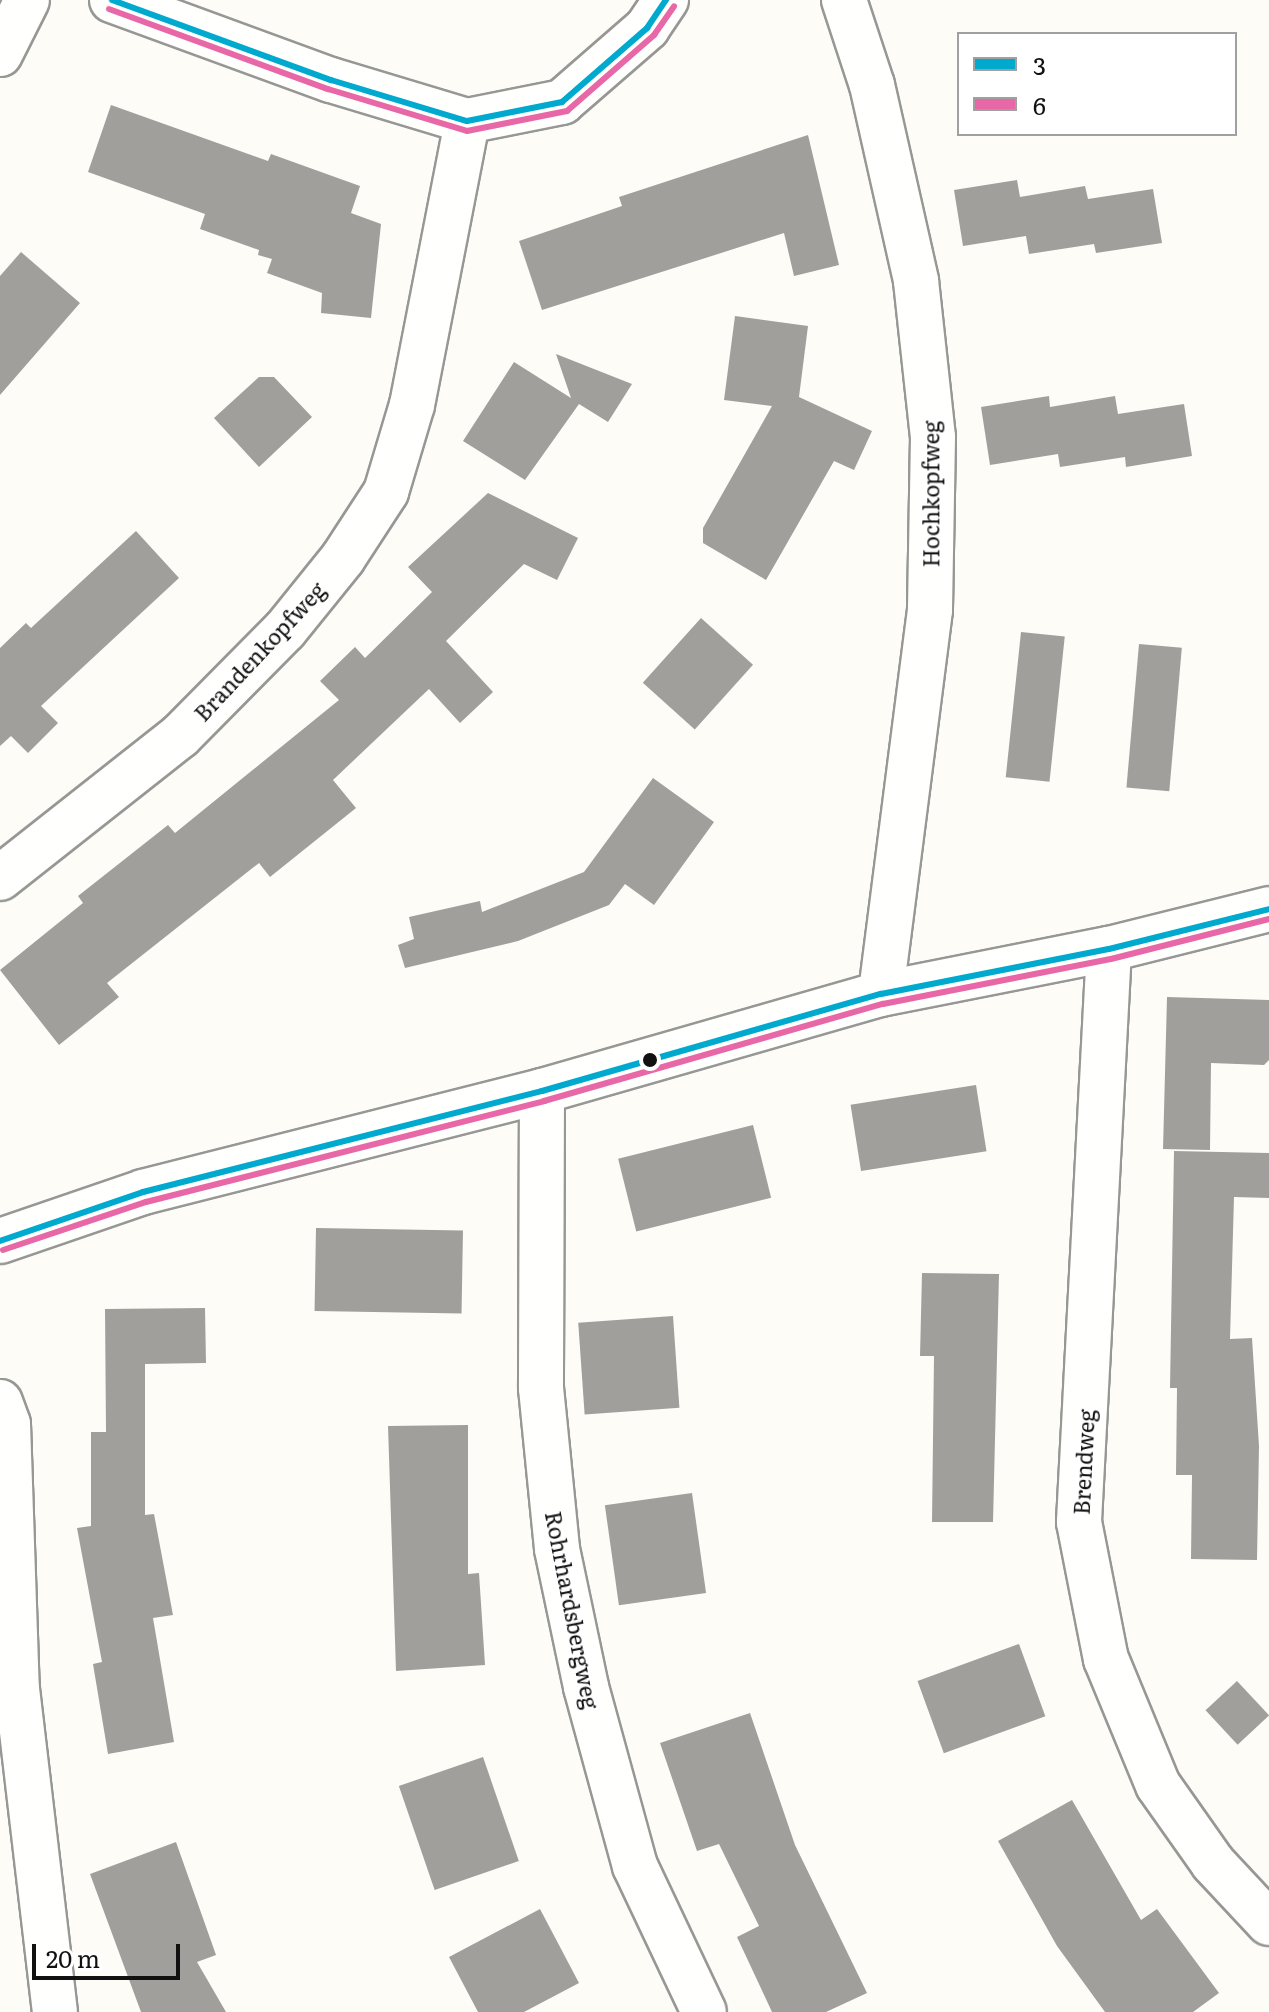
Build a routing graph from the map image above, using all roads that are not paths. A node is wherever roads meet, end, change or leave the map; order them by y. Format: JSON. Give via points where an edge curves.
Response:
{"nodes":[{"id":1,"x":27,"y":0,"type":"edge"},
{"id":2,"x":112,"y":0,"type":"edge"},
{"id":3,"x":666,"y":0,"type":"edge"},
{"id":4,"x":844,"y":0,"type":"edge"},
{"id":5,"x":0,"y":54,"type":"edge"},
{"id":6,"x":467,"y":121,"type":"junction"},
{"id":7,"x":0,"y":878,"type":"edge"},
{"id":8,"x":1269,"y":909,"type":"edge"},
{"id":9,"x":1109,"y":949,"type":"junction"},
{"id":10,"x":881,"y":994,"type":"junction"},
{"id":11,"x":542,"y":1091,"type":"junction"},
{"id":12,"x":0,"y":1241,"type":"edge"},
{"id":13,"x":0,"y":1402,"type":"edge"},
{"id":14,"x":1269,"y":1923,"type":"edge"},
{"id":15,"x":55,"y":2012,"type":"edge"},
{"id":16,"x":704,"y":2012,"type":"edge"}],
"edges":[{"from":1,"to":5,"type":"street"},
{"from":2,"to":6,"type":"street","via":[[331,80]]},
{"from":3,"to":6,"type":"street","via":[[647,28],[562,102]]},
{"from":4,"to":10,"type":"street","name":"Hochkopfweg","via":[[872,85],[916,281],[933,437],[930,610]]},
{"from":6,"to":7,"type":"street","name":"Brandenkopfweg","via":[[412,405],[386,492],[343,558],[285,630],[180,736]]},
{"from":8,"to":9,"type":"street"},
{"from":9,"to":10,"type":"street"},
{"from":9,"to":14,"type":"street","name":"Brendweg","via":[[1079,1522],[1106,1659],[1158,1785],[1213,1863]]},
{"from":10,"to":11,"type":"street"},
{"from":11,"to":12,"type":"street","via":[[143,1192]]},
{"from":11,"to":16,"type":"street","name":"Rohrhardsbergweg","via":[[541,1388],[557,1549],[586,1687],[635,1866]]},
{"from":13,"to":15,"type":"street","via":[[8,1424],[17,1689]]}]}
